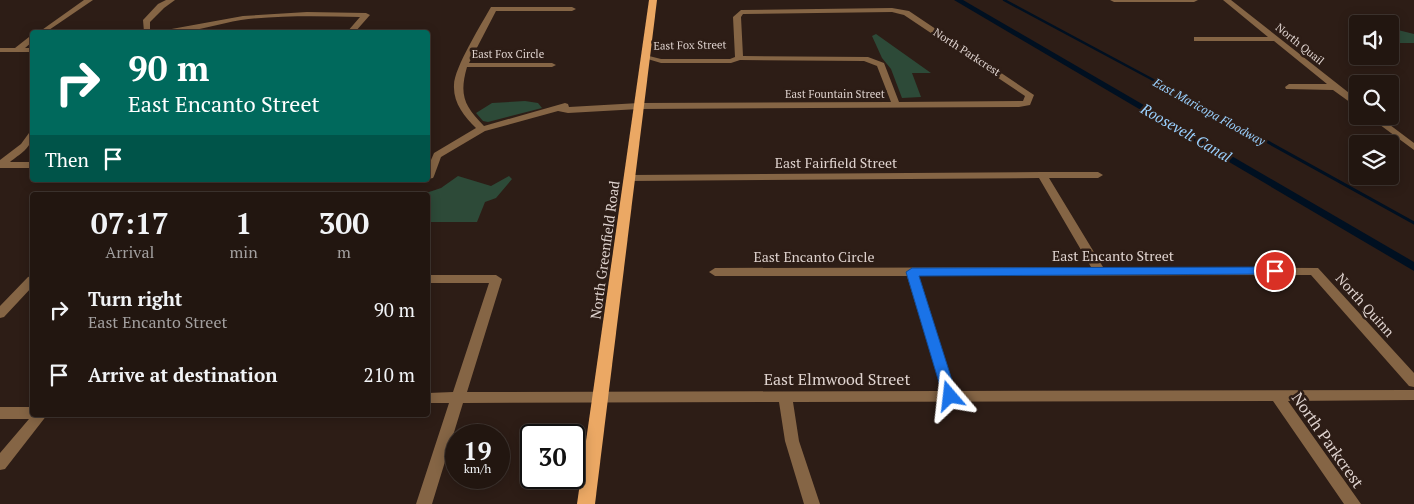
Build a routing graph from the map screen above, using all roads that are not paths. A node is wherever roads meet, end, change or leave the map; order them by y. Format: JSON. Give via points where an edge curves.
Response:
{"nodes":[{"id":1,"x":89,"y":0,"type":"edge"},
{"id":2,"x":171,"y":0,"type":"edge"},
{"id":3,"x":653,"y":0,"type":"edge"},
{"id":4,"x":1114,"y":0,"type":"edge"},
{"id":5,"x":1194,"y":0,"type":"edge"},
{"id":6,"x":1227,"y":0,"type":"edge"},
{"id":7,"x":572,"y":9,"type":"dead end"},
{"id":8,"x":45,"y":30,"type":"edge"},
{"id":9,"x":147,"y":30,"type":"edge"},
{"id":10,"x":177,"y":30,"type":"edge"},
{"id":11,"x":354,"y":30,"type":"edge"},
{"id":12,"x":1197,"y":39,"type":"dead end"},
{"id":13,"x":1276,"y":39,"type":"junction"},
{"id":14,"x":30,"y":40,"type":"edge"},
{"id":15,"x":0,"y":50,"type":"edge"},
{"id":16,"x":17,"y":50,"type":"junction"},
{"id":17,"x":30,"y":50,"type":"edge"},
{"id":18,"x":645,"y":57,"type":"junction"},
{"id":19,"x":739,"y":58,"type":"junction"},
{"id":20,"x":464,"y":65,"type":"junction"},
{"id":21,"x":552,"y":65,"type":"dead end"},
{"id":22,"x":1289,"y":87,"type":"dead end"},
{"id":23,"x":1335,"y":87,"type":"junction"},
{"id":24,"x":1349,"y":98,"type":"edge"},
{"id":25,"x":1029,"y":99,"type":"joint"},
{"id":26,"x":896,"y":105,"type":"junction"},
{"id":27,"x":639,"y":106,"type":"junction"},
{"id":28,"x":1384,"y":125,"type":"edge"},
{"id":29,"x":482,"y":129,"type":"junction"},
{"id":30,"x":30,"y":138,"type":"edge"},
{"id":31,"x":1414,"y":147,"type":"edge"},
{"id":32,"x":0,"y":165,"type":"edge"},
{"id":33,"x":30,"y":165,"type":"edge"},
{"id":34,"x":430,"y":173,"type":"edge"},
{"id":35,"x":1042,"y":175,"type":"junction"},
{"id":36,"x":1098,"y":175,"type":"dead end"},
{"id":37,"x":630,"y":178,"type":"junction"},
{"id":38,"x":1314,"y":271,"type":"joint"},
{"id":39,"x":715,"y":272,"type":"dead end"},
{"id":40,"x":912,"y":272,"type":"junction"},
{"id":41,"x":1099,"y":272,"type":"junction"},
{"id":42,"x":430,"y":279,"type":"edge"},
{"id":43,"x":30,"y":282,"type":"edge"},
{"id":44,"x":0,"y":314,"type":"edge"},
{"id":45,"x":1414,"y":382,"type":"edge"},
{"id":46,"x":1276,"y":395,"type":"junction"},
{"id":47,"x":1414,"y":395,"type":"edge"},
{"id":48,"x":601,"y":396,"type":"junction"},
{"id":49,"x":785,"y":396,"type":"junction"},
{"id":50,"x":950,"y":396,"type":"junction"},
{"id":51,"x":460,"y":397,"type":"junction"},
{"id":52,"x":430,"y":398,"type":"edge"},
{"id":53,"x":0,"y":413,"type":"edge"},
{"id":54,"x":30,"y":413,"type":"edge"},
{"id":55,"x":38,"y":417,"type":"edge"},
{"id":56,"x":0,"y":464,"type":"edge"},
{"id":57,"x":424,"y":504,"type":"edge"},
{"id":58,"x":586,"y":504,"type":"edge"},
{"id":59,"x":812,"y":504,"type":"edge"},
{"id":60,"x":1353,"y":504,"type":"edge"}],
"edges":[{"from":1,"to":8,"type":"street"},
{"from":2,"to":9,"type":"street","via":[[146,22]]},
{"from":3,"to":18,"type":"main road","name":"North Greenfield Road"},
{"from":4,"to":5,"type":"street"},
{"from":6,"to":13,"type":"street","name":"North Quail"},
{"from":7,"to":20,"type":"street","via":[[494,8]]},
{"from":10,"to":11,"type":"street","via":[[243,18],[366,14]]},
{"from":12,"to":13,"type":"street"},
{"from":13,"to":23,"type":"street","name":"North Quail"},
{"from":14,"to":16,"type":"street"},
{"from":15,"to":16,"type":"street"},
{"from":16,"to":17,"type":"street"},
{"from":18,"to":19,"type":"street","name":"East Fox Street","via":[[661,61],[712,58],[731,61]]},
{"from":18,"to":27,"type":"main road","name":"North Greenfield Road"},
{"from":19,"to":25,"type":"street","name":"North Parkcrest","via":[[737,14],[746,11],[897,11],[906,13],[1025,90],[1030,94]]},
{"from":19,"to":26,"type":"street","name":"East Fox Street","via":[[858,58],[872,61],[881,65]]},
{"from":20,"to":21,"type":"street","name":"East Fox Circle"},
{"from":20,"to":29,"type":"street","via":[[458,84],[462,104]]},
{"from":22,"to":23,"type":"street"},
{"from":23,"to":24,"type":"street","name":"North Quail"},
{"from":25,"to":26,"type":"street","name":"East Fountain Street","via":[[1019,104]]},
{"from":26,"to":27,"type":"street","name":"East Fountain Street"},
{"from":27,"to":29,"type":"street","name":"East Fountain Street","via":[[558,108]]},
{"from":27,"to":37,"type":"main road","name":"North Greenfield Road"},
{"from":28,"to":31,"type":"street"},
{"from":29,"to":34,"type":"street","name":"East Fountain Street","via":[[437,155]]},
{"from":30,"to":32,"type":"street"},
{"from":32,"to":33,"type":"street"},
{"from":35,"to":36,"type":"street","name":"East Fairfield Street"},
{"from":35,"to":37,"type":"street","name":"East Fairfield Street"},
{"from":35,"to":41,"type":"street"},
{"from":37,"to":48,"type":"main road","name":"North Greenfield Road"},
{"from":38,"to":41,"type":"street","name":"East Encanto Street"},
{"from":38,"to":45,"type":"street","name":"North Quinn"},
{"from":39,"to":40,"type":"street","name":"East Encanto Circle"},
{"from":40,"to":41,"type":"street","name":"East Encanto Street"},
{"from":40,"to":50,"type":"street"},
{"from":42,"to":51,"type":"street","via":[[496,279]]},
{"from":43,"to":44,"type":"street"},
{"from":46,"to":47,"type":"street","name":"East Elmwood Street"},
{"from":46,"to":50,"type":"street","name":"East Elmwood Street"},
{"from":46,"to":60,"type":"street","name":"North Parkcrest"},
{"from":48,"to":49,"type":"street","name":"East Elmwood Street"},
{"from":48,"to":51,"type":"street","name":"East Elmwood Street"},
{"from":48,"to":58,"type":"main road","name":"North Greenfield Road"},
{"from":49,"to":50,"type":"street","name":"East Elmwood Street"},
{"from":49,"to":59,"type":"street","via":[[792,441]]},
{"from":51,"to":52,"type":"street","name":"East Elmwood Street"},
{"from":51,"to":57,"type":"street"},
{"from":53,"to":54,"type":"street"},
{"from":55,"to":56,"type":"street"}]}
